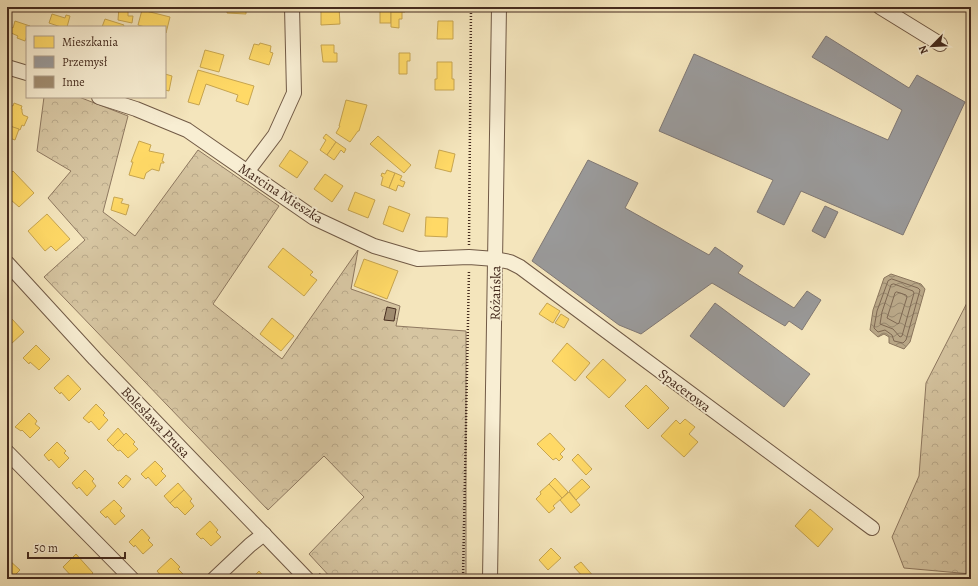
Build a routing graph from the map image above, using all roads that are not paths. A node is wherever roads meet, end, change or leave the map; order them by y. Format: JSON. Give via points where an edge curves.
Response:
{"nodes":[{"id":1,"x":292,"y":7,"type":"edge"},
{"id":2,"x":499,"y":7,"type":"edge"},
{"id":3,"x":880,"y":7,"type":"edge"},
{"id":4,"x":940,"y":44,"type":"dead end"},
{"id":5,"x":7,"y":67,"type":"edge"},
{"id":6,"x":26,"y":73,"type":"edge"},
{"id":7,"x":102,"y":98,"type":"edge"},
{"id":8,"x":247,"y":172,"type":"junction"},
{"id":9,"x":495,"y":259,"type":"junction"},
{"id":10,"x":7,"y":263,"type":"edge"},
{"id":11,"x":7,"y":452,"type":"edge"},
{"id":12,"x":872,"y":528,"type":"dead end"},
{"id":13,"x":264,"y":534,"type":"junction"},
{"id":14,"x":132,"y":579,"type":"edge"},
{"id":15,"x":214,"y":579,"type":"edge"},
{"id":16,"x":307,"y":579,"type":"edge"},
{"id":17,"x":490,"y":579,"type":"edge"}],
"edges":[{"from":1,"to":8,"type":"street","via":[[294,93],[275,135]]},
{"from":2,"to":9,"type":"street","name":"Różańska"},
{"from":3,"to":4,"type":"street"},
{"from":5,"to":6,"type":"street"},
{"from":7,"to":8,"type":"street","name":"Marcina Mieszka","via":[[187,130]]},
{"from":8,"to":9,"type":"street","name":"Marcina Mieszka","via":[[314,218],[374,246],[418,259]]},
{"from":9,"to":12,"type":"street","name":"Spacerowa","via":[[520,267]]},
{"from":9,"to":17,"type":"street","name":"Różańska"},
{"from":10,"to":13,"type":"street","name":"Bolesława Prusa","via":[[95,359]]},
{"from":11,"to":14,"type":"street"},
{"from":13,"to":15,"type":"street"},
{"from":13,"to":16,"type":"street","name":"Bolesława Prusa"}]}
